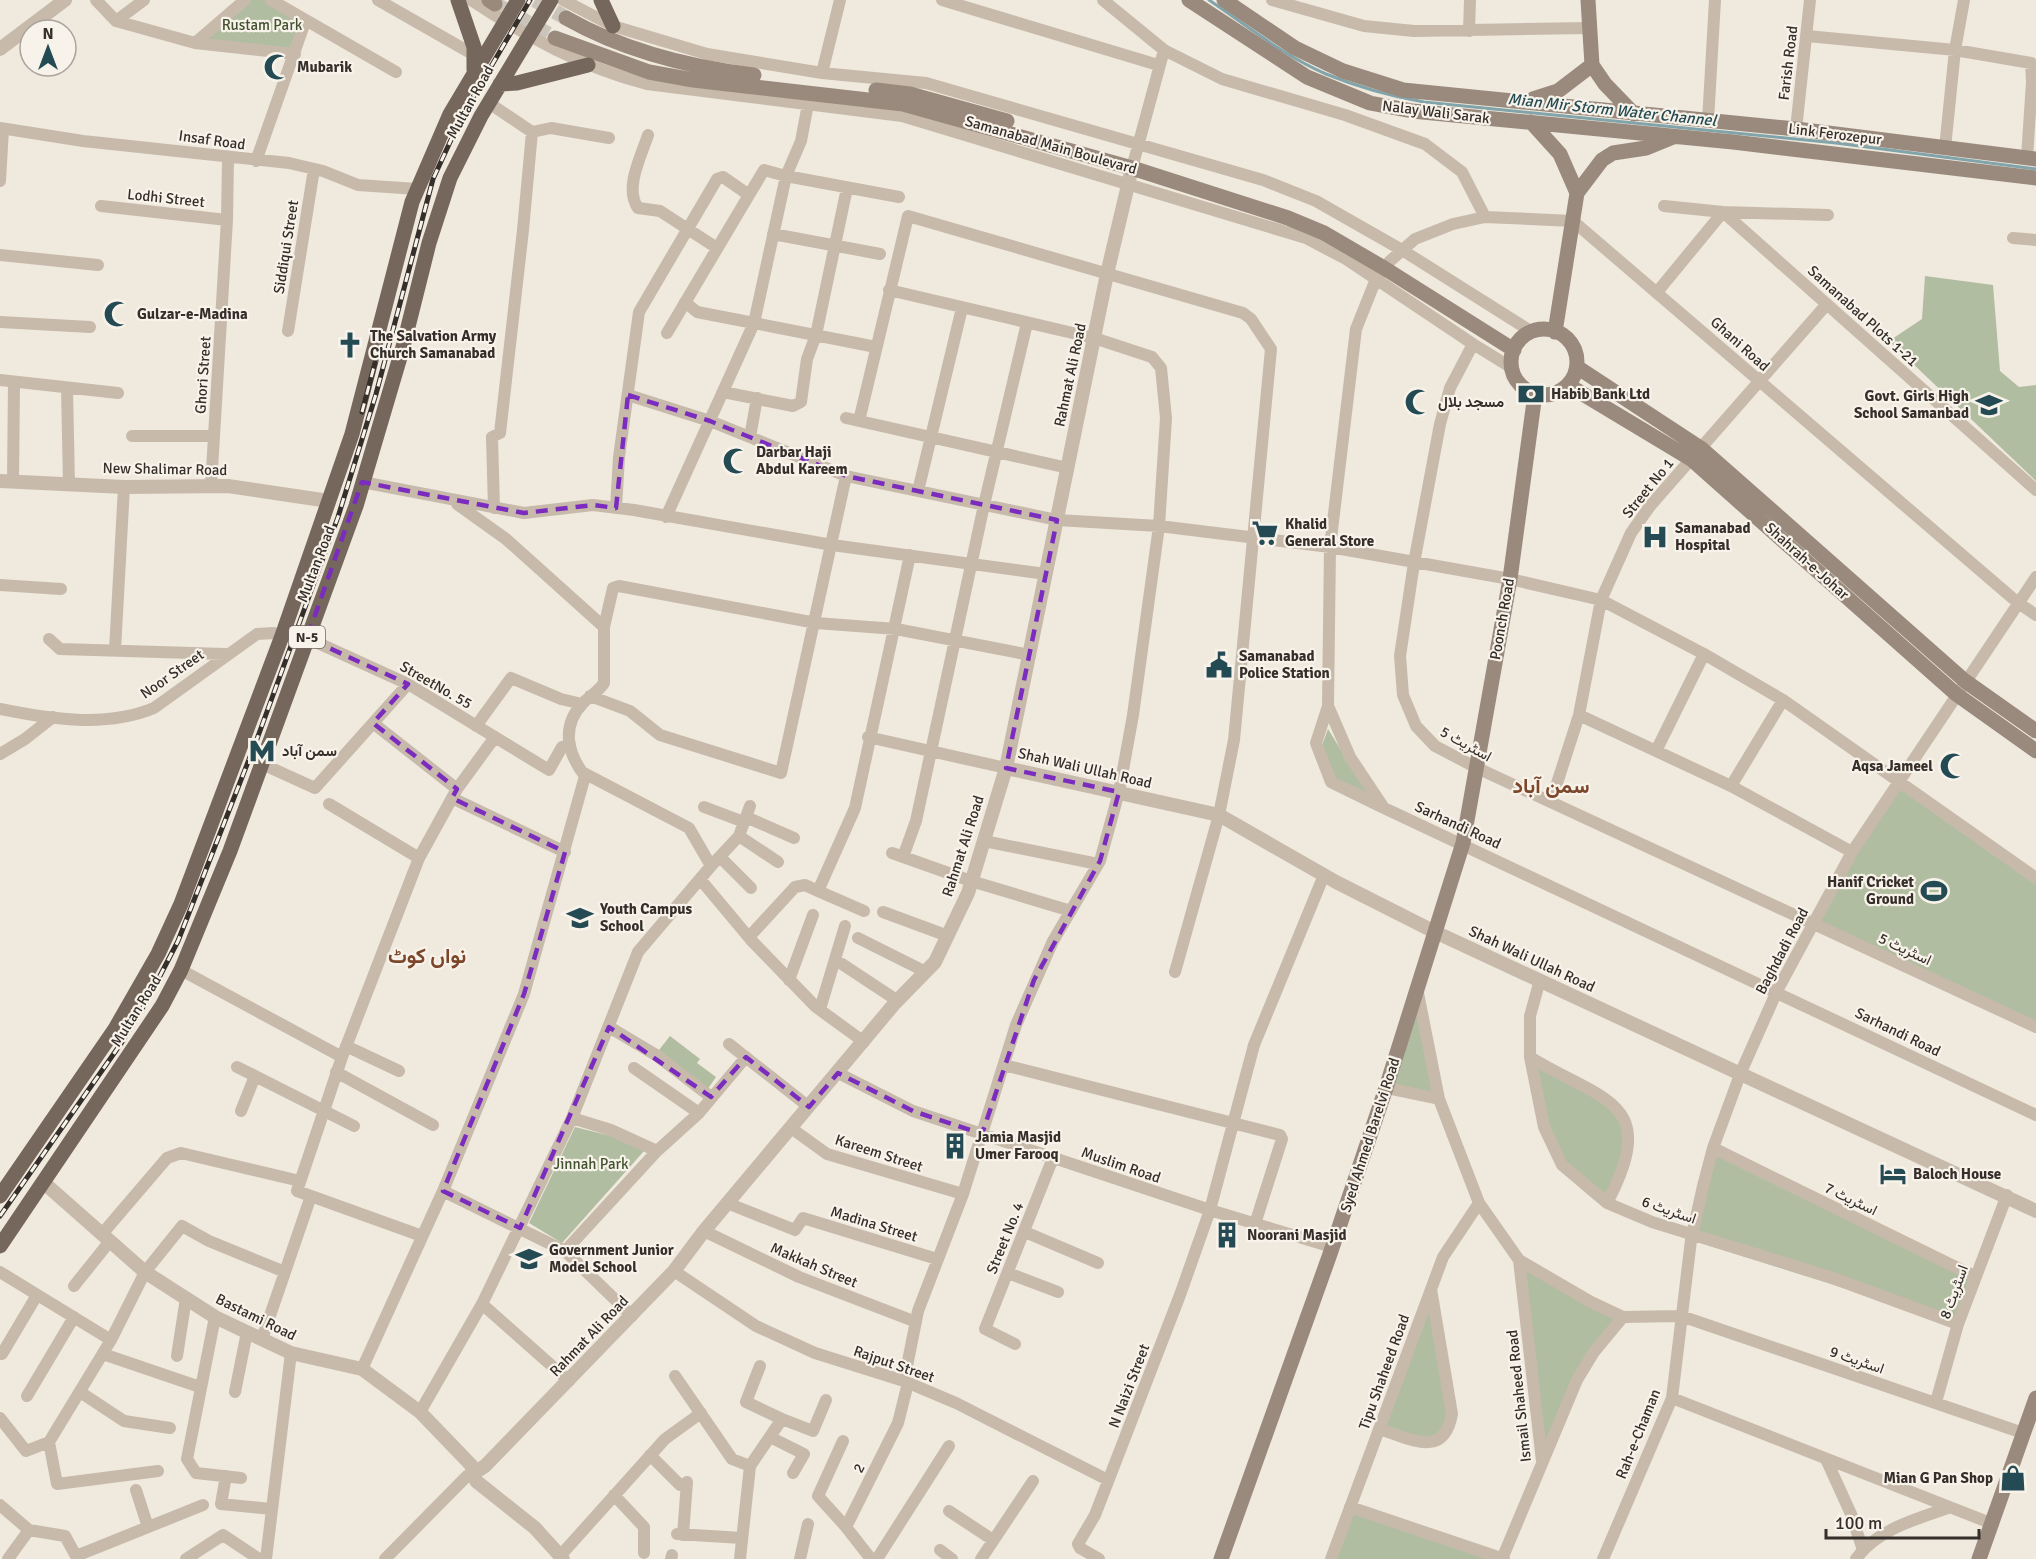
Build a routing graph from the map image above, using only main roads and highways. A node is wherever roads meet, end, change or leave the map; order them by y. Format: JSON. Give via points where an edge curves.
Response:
{"nodes":[{"id":1,"x":458,"y":0,"type":"edge"},
{"id":2,"x":518,"y":0,"type":"edge"},
{"id":3,"x":550,"y":0,"type":"edge"},
{"id":4,"x":601,"y":0,"type":"edge"},
{"id":5,"x":1189,"y":0,"type":"edge"},
{"id":6,"x":1224,"y":0,"type":"edge"},
{"id":7,"x":1588,"y":0,"type":"edge"},
{"id":8,"x":566,"y":18,"type":"tunnel mouth"},
{"id":9,"x":613,"y":26,"type":"road end"},
{"id":10,"x":555,"y":38,"type":"tunnel mouth"},
{"id":11,"x":588,"y":65,"type":"road end"},
{"id":12,"x":1592,"y":65,"type":"junction"},
{"id":13,"x":473,"y":73,"type":"junction"},
{"id":14,"x":872,"y":77,"type":"road end"},
{"id":15,"x":500,"y":84,"type":"junction"},
{"id":16,"x":885,"y":96,"type":"junction"},
{"id":17,"x":1519,"y":101,"type":"junction"},
{"id":18,"x":862,"y":111,"type":"road end"},
{"id":19,"x":1634,"y":114,"type":"junction"},
{"id":20,"x":1531,"y":122,"type":"junction"},
{"id":21,"x":1676,"y":136,"type":"junction"},
{"id":22,"x":2026,"y":157,"type":"edge"},
{"id":23,"x":2012,"y":174,"type":"junction"},
{"id":24,"x":2036,"y":178,"type":"edge"},
{"id":25,"x":1577,"y":193,"type":"junction"},
{"id":26,"x":1556,"y":332,"type":"junction"},
{"id":27,"x":1517,"y":346,"type":"junction"},
{"id":28,"x":1577,"y":367,"type":"junction"},
{"id":29,"x":1568,"y":385,"type":"junction"},
{"id":30,"x":1534,"y":394,"type":"junction"},
{"id":31,"x":1697,"y":454,"type":"junction"},
{"id":32,"x":1961,"y":688,"type":"junction"},
{"id":33,"x":2036,"y":732,"type":"edge"},
{"id":34,"x":2036,"y":752,"type":"edge"},
{"id":35,"x":1463,"y":843,"type":"joint"},
{"id":36,"x":89,"y":1069,"type":"junction"},
{"id":37,"x":111,"y":1084,"type":"junction"},
{"id":38,"x":2,"y":1189,"type":"edge"},
{"id":39,"x":0,"y":1246,"type":"edge"},
{"id":40,"x":2036,"y":1398,"type":"edge"},
{"id":41,"x":1221,"y":1559,"type":"edge"},
{"id":42,"x":1979,"y":1559,"type":"edge"}],
"edges":[{"from":1,"to":13,"type":"main road","via":[[476,56]]},
{"from":2,"to":13,"type":"main road","name":"Multan Road","number":"N-5"},
{"from":3,"to":15,"type":"main road","name":"Multan Road","number":"N-5"},
{"from":4,"to":9,"type":"main road"},
{"from":5,"to":20,"type":"main road","name":"Nalay Wali Sarak","via":[[1307,77],[1343,94],[1412,111]]},
{"from":6,"to":17,"type":"main road","name":"Nalay Wali Sarak","via":[[1295,48],[1350,74],[1403,90]]},
{"from":7,"to":12,"type":"main road"},
{"from":8,"to":16,"type":"main road","name":"Samanabad Main Boulevard","via":[[630,48],[683,63]]},
{"from":10,"to":16,"type":"main road","name":"Samanabad Main Boulevard","via":[[649,72],[693,80]]},
{"from":11,"to":15,"type":"main road"},
{"from":12,"to":17,"type":"main road","via":[[1558,91],[1539,99]]},
{"from":12,"to":19,"type":"main road"},
{"from":13,"to":36,"type":"main road","name":"Multan Road","number":"N-5","via":[[417,189],[352,434],[282,636],[181,904],[135,995]]},
{"from":14,"to":16,"type":"main road"},
{"from":15,"to":37,"type":"main road","name":"Multan Road","number":"N-5","via":[[459,158],[439,209],[403,347],[339,554],[230,851],[181,970]]},
{"from":16,"to":18,"type":"main road"},
{"from":16,"to":27,"type":"main road","name":"Samanabad Main Boulevard","via":[[1299,222]]},
{"from":17,"to":19,"type":"main road","name":"Nalay Wali Sarak"},
{"from":19,"to":22,"type":"main road","name":"Link Ferozepur"},
{"from":20,"to":21,"type":"main road","name":"Nalay Wali Sarak"},
{"from":20,"to":25,"type":"main road","via":[[1560,154]]},
{"from":21,"to":23,"type":"main road","name":"Link Ferozepur"},
{"from":21,"to":25,"type":"main road","via":[[1646,148],[1613,153],[1602,160]]},
{"from":22,"to":23,"type":"main road"},
{"from":23,"to":24,"type":"main road","name":"Link Ferozepur"},
{"from":25,"to":26,"type":"main road"},
{"from":26,"to":27,"type":"main road","via":[[1532,332]]},
{"from":26,"to":28,"type":"main road","via":[[1573,345]]},
{"from":27,"to":30,"type":"main road","via":[[1512,368],[1516,380]]},
{"from":28,"to":29,"type":"main road"},
{"from":28,"to":31,"type":"main road","name":"Shahrah-e-Johar"},
{"from":29,"to":30,"type":"main road","via":[[1552,394]]},
{"from":29,"to":31,"type":"main road","name":"Shahrah-e-Johar"},
{"from":30,"to":35,"type":"main road","name":"Poonch Road","via":[[1510,579]]},
{"from":31,"to":32,"type":"main road","name":"Shahrah-e-Johar"},
{"from":32,"to":33,"type":"main road","name":"Shahrah-e-Johar"},
{"from":32,"to":34,"type":"main road","name":"Shahrah-e-Johar"},
{"from":35,"to":41,"type":"main road","name":"Syed Ahmed Barelvi Road","via":[[1386,1088]]},
{"from":36,"to":37,"type":"main road"},
{"from":36,"to":38,"type":"main road","name":"Multan Road","number":"N-5"},
{"from":37,"to":39,"type":"main road","name":"Multan Road","number":"N-5"},
{"from":40,"to":42,"type":"main road"}]}
